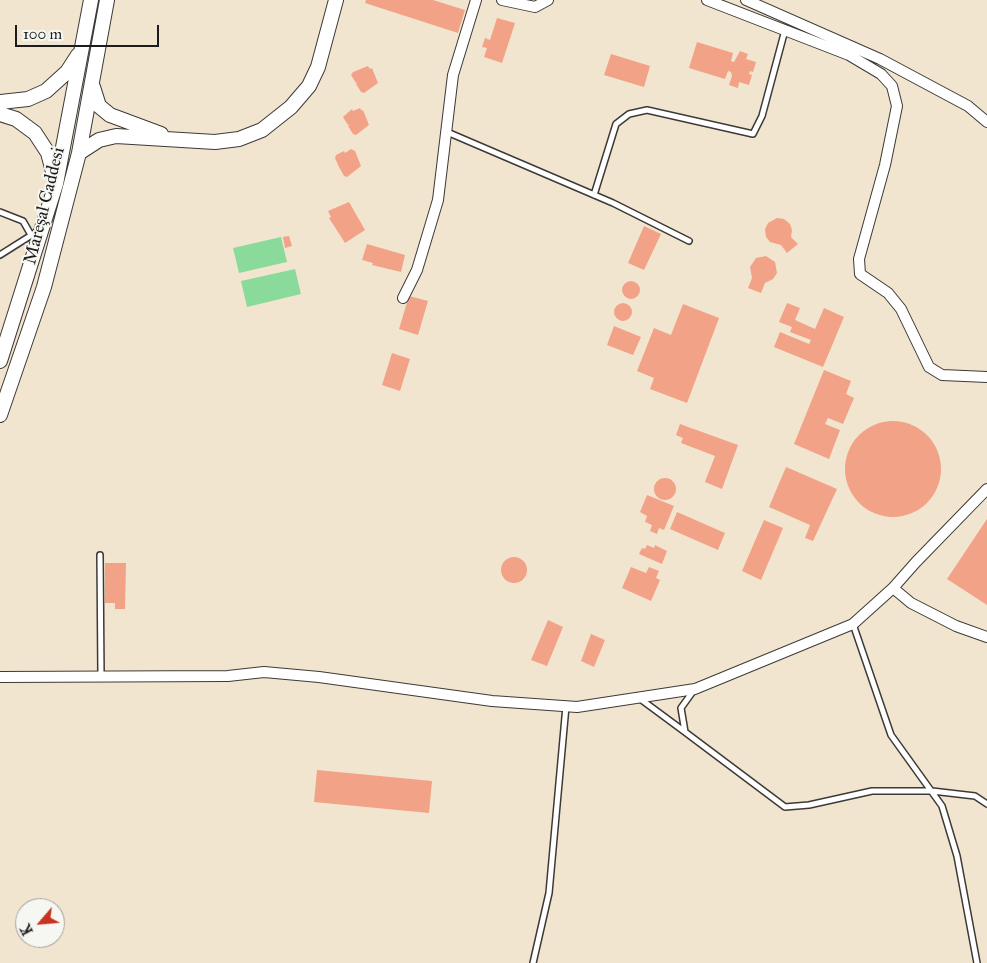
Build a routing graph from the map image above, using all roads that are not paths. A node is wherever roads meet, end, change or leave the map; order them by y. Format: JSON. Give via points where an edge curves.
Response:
{"nodes":[{"id":1,"x":91,"y":0,"type":"edge"},
{"id":2,"x":107,"y":0,"type":"edge"},
{"id":3,"x":336,"y":0,"type":"edge"},
{"id":4,"x":476,"y":0,"type":"edge"},
{"id":5,"x":502,"y":0,"type":"edge"},
{"id":6,"x":548,"y":0,"type":"edge"},
{"id":7,"x":707,"y":0,"type":"edge"},
{"id":8,"x":746,"y":0,"type":"edge"},
{"id":9,"x":785,"y":30,"type":"junction"},
{"id":10,"x":82,"y":48,"type":"junction"},
{"id":11,"x":92,"y":80,"type":"junction"},
{"id":12,"x":0,"y":102,"type":"edge"},
{"id":13,"x":0,"y":114,"type":"edge"},
{"id":14,"x":987,"y":122,"type":"edge"},
{"id":15,"x":447,"y":132,"type":"junction"},
{"id":16,"x":171,"y":139,"type":"junction"},
{"id":17,"x":79,"y":153,"type":"junction"},
{"id":18,"x":56,"y":184,"type":"junction"},
{"id":19,"x":594,"y":194,"type":"junction"},
{"id":20,"x":0,"y":212,"type":"edge"},
{"id":21,"x":37,"y":232,"type":"junction"},
{"id":22,"x":689,"y":241,"type":"dead end"},
{"id":23,"x":0,"y":255,"type":"edge"},
{"id":24,"x":402,"y":298,"type":"dead end"},
{"id":25,"x":0,"y":361,"type":"edge"},
{"id":26,"x":987,"y":377,"type":"edge"},
{"id":27,"x":0,"y":416,"type":"edge"},
{"id":28,"x":987,"y":489,"type":"edge"},
{"id":29,"x":100,"y":555,"type":"dead end"},
{"id":30,"x":893,"y":588,"type":"junction"},
{"id":31,"x":853,"y":624,"type":"junction"},
{"id":32,"x":987,"y":636,"type":"edge"},
{"id":33,"x":0,"y":677,"type":"edge"},
{"id":34,"x":101,"y":677,"type":"junction"},
{"id":35,"x":695,"y":689,"type":"junction"},
{"id":36,"x":639,"y":698,"type":"junction"},
{"id":37,"x":566,"y":706,"type":"junction"},
{"id":38,"x":685,"y":732,"type":"junction"},
{"id":39,"x":932,"y":791,"type":"junction"},
{"id":40,"x":987,"y":804,"type":"edge"},
{"id":41,"x":533,"y":963,"type":"edge"},
{"id":42,"x":977,"y":963,"type":"edge"}],
"edges":[{"from":1,"to":10,"type":"street","name":"Mareşal Caddesi"},
{"from":2,"to":11,"type":"street","name":"Mareşal Caddesi"},
{"from":3,"to":16,"type":"street","via":[[318,67],[309,86],[291,107],[262,130],[239,139],[204,142]]},
{"from":4,"to":15,"type":"street","via":[[454,75]]},
{"from":5,"to":6,"type":"street","via":[[535,7]]},
{"from":7,"to":9,"type":"street"},
{"from":8,"to":14,"type":"street","via":[[880,59],[968,106]]},
{"from":9,"to":19,"type":"lane","via":[[762,116],[753,134],[647,110],[629,114],[616,124]]},
{"from":9,"to":26,"type":"street","via":[[849,55],[881,74],[892,86],[896,106],[885,165],[859,259],[860,274],[888,293],[901,309],[929,367],[942,375]]},
{"from":10,"to":12,"type":"street","via":[[67,72],[46,91],[28,99]]},
{"from":10,"to":18,"type":"street","name":"Mareşal Caddesi"},
{"from":11,"to":16,"type":"street","via":[[95,99],[104,111]]},
{"from":11,"to":17,"type":"street","name":"Mareşal Caddesi"},
{"from":13,"to":18,"type":"street","via":[[16,119],[35,133],[48,153]]},
{"from":15,"to":19,"type":"lane"},
{"from":15,"to":24,"type":"street","via":[[438,200],[417,270]]},
{"from":16,"to":17,"type":"street","via":[[116,136],[99,140]]},
{"from":17,"to":27,"type":"street","name":"Mareşal Caddesi","via":[[44,286]]},
{"from":18,"to":21,"type":"street","name":"Mareşal Caddesi"},
{"from":19,"to":22,"type":"lane"},
{"from":20,"to":21,"type":"lane","via":[[23,221]]},
{"from":21,"to":23,"type":"lane"},
{"from":21,"to":25,"type":"street","name":"Mareşal Caddesi"},
{"from":28,"to":30,"type":"street"},
{"from":29,"to":34,"type":"lane"},
{"from":30,"to":31,"type":"street"},
{"from":30,"to":32,"type":"street","via":[[911,603],[956,626]]},
{"from":31,"to":35,"type":"street"},
{"from":31,"to":39,"type":"lane","via":[[891,736]]},
{"from":33,"to":34,"type":"street"},
{"from":34,"to":37,"type":"street","via":[[228,676],[264,672],[492,701]]},
{"from":35,"to":36,"type":"street"},
{"from":35,"to":38,"type":"lane","via":[[681,708]]},
{"from":36,"to":37,"type":"street"},
{"from":36,"to":38,"type":"lane"},
{"from":37,"to":41,"type":"lane","via":[[549,893]]},
{"from":38,"to":39,"type":"lane","via":[[786,807],[872,791]]},
{"from":39,"to":40,"type":"lane","via":[[975,796]]},
{"from":39,"to":42,"type":"lane","via":[[942,806],[957,856]]}]}
